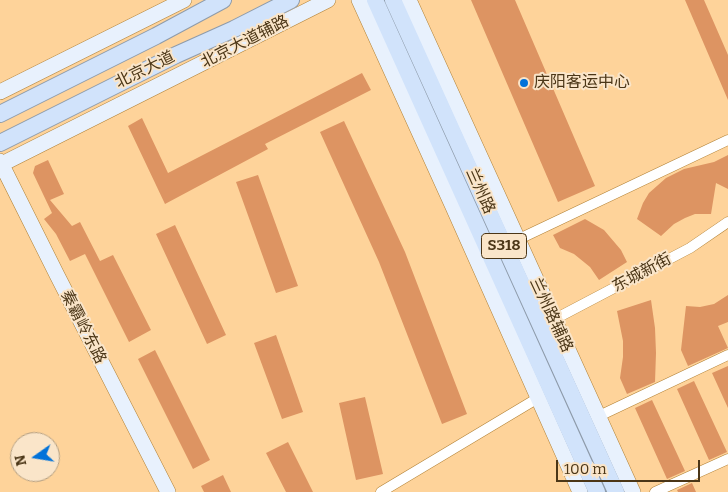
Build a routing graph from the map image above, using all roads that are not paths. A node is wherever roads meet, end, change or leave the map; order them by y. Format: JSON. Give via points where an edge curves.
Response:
{"nodes":[{"id":1,"x":184,"y":0,"type":"edge"},
{"id":2,"x":223,"y":0,"type":"edge"},
{"id":3,"x":291,"y":0,"type":"edge"},
{"id":4,"x":328,"y":0,"type":"edge"},
{"id":5,"x":359,"y":0,"type":"edge"},
{"id":6,"x":375,"y":0,"type":"edge"},
{"id":7,"x":393,"y":0,"type":"edge"},
{"id":8,"x":409,"y":0,"type":"edge"},
{"id":9,"x":0,"y":92,"type":"edge"},
{"id":10,"x":0,"y":114,"type":"edge"},
{"id":11,"x":728,"y":140,"type":"edge"},
{"id":12,"x":0,"y":143,"type":"edge"},
{"id":13,"x":1,"y":163,"type":"edge"},
{"id":14,"x":0,"y":184,"type":"edge"},
{"id":15,"x":728,"y":222,"type":"edge"},
{"id":16,"x":517,"y":240,"type":"junction"},
{"id":17,"x":553,"y":320,"type":"junction"},
{"id":18,"x":728,"y":355,"type":"edge"},
{"id":19,"x":538,"y":398,"type":"junction"},
{"id":20,"x":599,"y":416,"type":"junction"},
{"id":21,"x":728,"y":459,"type":"edge"},
{"id":22,"x":157,"y":492,"type":"edge"},
{"id":23,"x":168,"y":492,"type":"edge"},
{"id":24,"x":381,"y":492,"type":"edge"},
{"id":25,"x":580,"y":492,"type":"edge"},
{"id":26,"x":597,"y":492,"type":"edge"},
{"id":27,"x":616,"y":492,"type":"edge"},
{"id":28,"x":633,"y":492,"type":"edge"},
{"id":29,"x":655,"y":492,"type":"edge"}],
"edges":[{"from":1,"to":9,"type":"street"},
{"from":2,"to":10,"type":"main road","name":"北京大道"},
{"from":3,"to":12,"type":"main road","name":"北京大道"},
{"from":4,"to":13,"type":"street","name":"北京大道辅路"},
{"from":5,"to":19,"type":"street"},
{"from":6,"to":26,"type":"main road","name":"兰州路","number":"S318"},
{"from":7,"to":27,"type":"main road","name":"兰州路","number":"S318"},
{"from":8,"to":16,"type":"street","name":"兰州路辅路"},
{"from":11,"to":16,"type":"street"},
{"from":13,"to":23,"type":"street","name":"秦霸岭东路"},
{"from":14,"to":22,"type":"street","name":"秦霸岭东路"},
{"from":15,"to":17,"type":"street","name":"东城新街","via":[[690,248]]},
{"from":16,"to":17,"type":"street","name":"兰州路辅路"},
{"from":17,"to":20,"type":"street","name":"兰州路辅路"},
{"from":18,"to":20,"type":"street"},
{"from":19,"to":24,"type":"street"},
{"from":19,"to":25,"type":"street"},
{"from":20,"to":28,"type":"street","name":"兰州路辅路"},
{"from":21,"to":29,"type":"street"}]}
